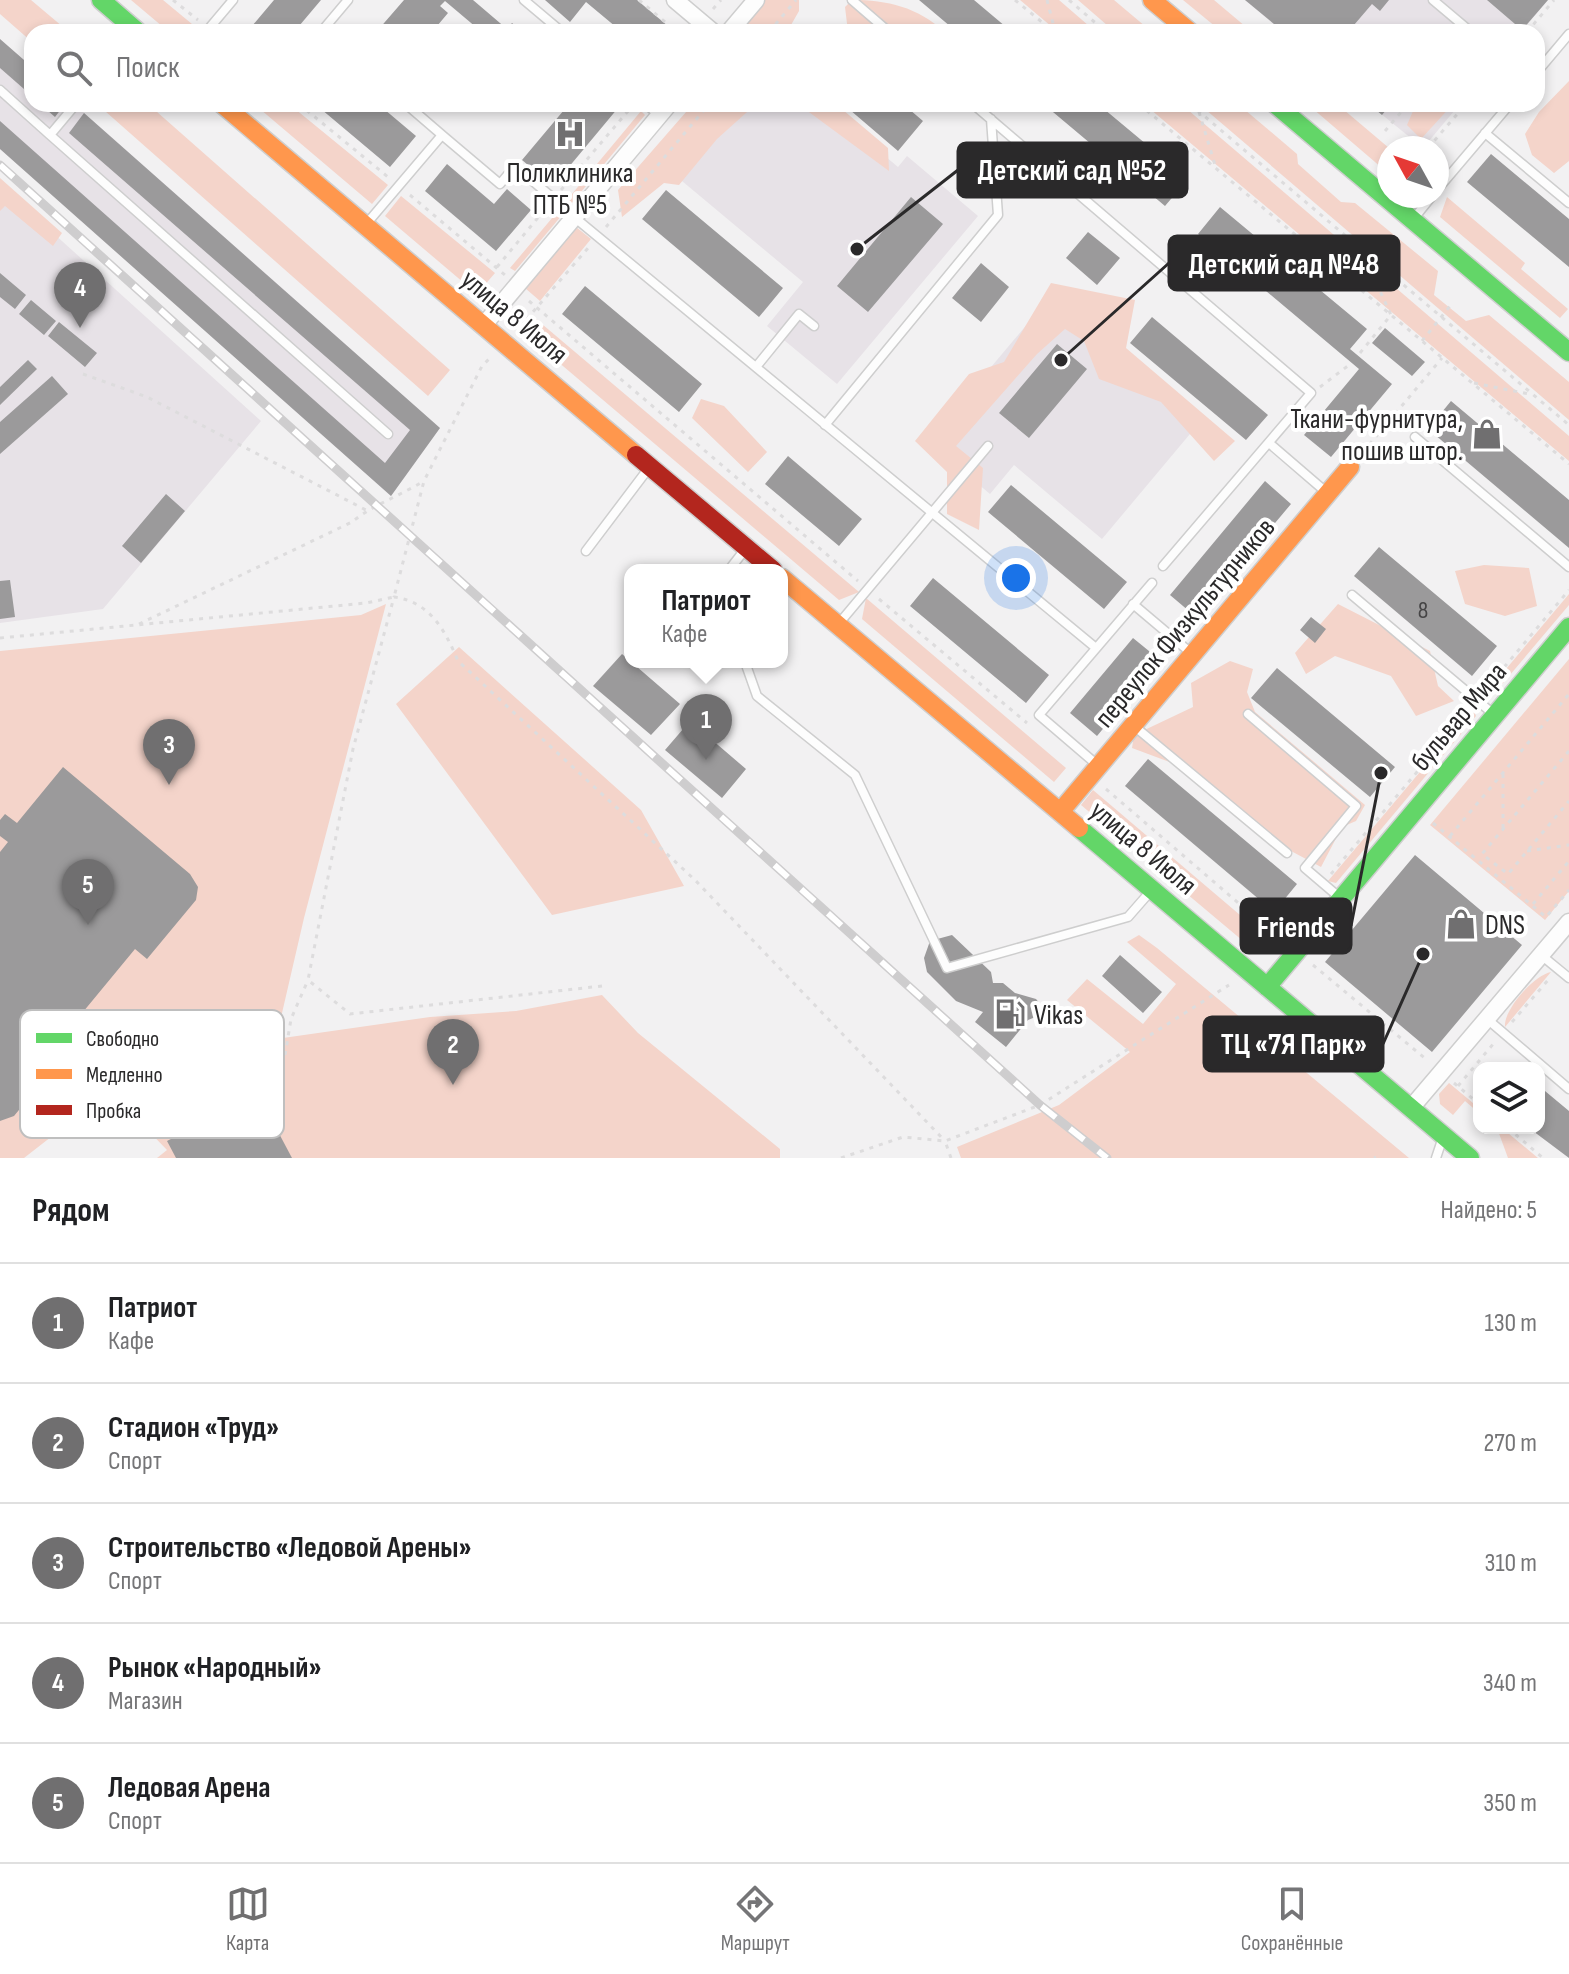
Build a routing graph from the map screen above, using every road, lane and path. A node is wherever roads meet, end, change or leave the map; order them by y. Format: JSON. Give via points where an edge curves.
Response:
{"nodes":[{"id":1,"x":101,"y":0,"type":"edge"},
{"id":2,"x":173,"y":0,"type":"edge"},
{"id":3,"x":233,"y":0,"type":"edge"},
{"id":4,"x":348,"y":0,"type":"edge"},
{"id":5,"x":524,"y":0,"type":"edge"},
{"id":6,"x":639,"y":0,"type":"edge"},
{"id":7,"x":675,"y":0,"type":"edge"},
{"id":8,"x":756,"y":0,"type":"edge"},
{"id":9,"x":796,"y":0,"type":"edge"},
{"id":10,"x":852,"y":0,"type":"edge"},
{"id":11,"x":1015,"y":0,"type":"edge"},
{"id":12,"x":1047,"y":0,"type":"edge"},
{"id":13,"x":1069,"y":0,"type":"edge"},
{"id":14,"x":1152,"y":0,"type":"edge"},
{"id":15,"x":1433,"y":0,"type":"edge"},
{"id":16,"x":1554,"y":0,"type":"edge"},
{"id":17,"x":129,"y":24,"type":"edge"},
{"id":18,"x":200,"y":24,"type":"edge"},
{"id":19,"x":214,"y":24,"type":"edge"},
{"id":20,"x":328,"y":24,"type":"edge"},
{"id":21,"x":552,"y":24,"type":"edge"},
{"id":22,"x":668,"y":24,"type":"edge"},
{"id":23,"x":704,"y":24,"type":"edge"},
{"id":24,"x":736,"y":24,"type":"edge"},
{"id":25,"x":776,"y":24,"type":"edge"},
{"id":26,"x":880,"y":24,"type":"edge"},
{"id":27,"x":1044,"y":24,"type":"edge"},
{"id":28,"x":1052,"y":24,"type":"edge"},
{"id":29,"x":1097,"y":24,"type":"edge"},
{"id":30,"x":1180,"y":24,"type":"edge"},
{"id":31,"x":1462,"y":24,"type":"edge"},
{"id":32,"x":1534,"y":24,"type":"edge"},
{"id":33,"x":1569,"y":34,"type":"edge"},
{"id":34,"x":1545,"y":62,"type":"edge"},
{"id":35,"x":0,"y":90,"type":"edge"},
{"id":36,"x":24,"y":112,"type":"edge"},
{"id":37,"x":24,"y":112,"type":"edge"},
{"id":38,"x":69,"y":112,"type":"edge"},
{"id":39,"x":231,"y":112,"type":"edge"},
{"id":40,"x":415,"y":112,"type":"edge"},
{"id":41,"x":627,"y":112,"type":"edge"},
{"id":42,"x":655,"y":112,"type":"edge"},
{"id":43,"x":702,"y":112,"type":"edge"},
{"id":44,"x":983,"y":112,"type":"edge"},
{"id":45,"x":1148,"y":112,"type":"edge"},
{"id":46,"x":1199,"y":112,"type":"joint"},
{"id":47,"x":1284,"y":112,"type":"edge"},
{"id":48,"x":1401,"y":112,"type":"edge"},
{"id":49,"x":1459,"y":112,"type":"edge"},
{"id":50,"x":1503,"y":112,"type":"edge"},
{"id":51,"x":991,"y":119,"type":"junction"},
{"id":52,"x":1385,"y":131,"type":"dead end"},
{"id":53,"x":1485,"y":133,"type":"junction"},
{"id":54,"x":50,"y":135,"type":"junction"},
{"id":55,"x":442,"y":135,"type":"junction"},
{"id":56,"x":1438,"y":136,"type":"edge"},
{"id":57,"x":1216,"y":169,"type":"junction"},
{"id":58,"x":1449,"y":176,"type":"edge"},
{"id":59,"x":554,"y":199,"type":"junction"},
{"id":60,"x":1569,"y":203,"type":"edge"},
{"id":61,"x":1422,"y":208,"type":"edge"},
{"id":62,"x":574,"y":217,"type":"junction"},
{"id":63,"x":1412,"y":220,"type":"junction"},
{"id":64,"x":365,"y":226,"type":"junction"},
{"id":65,"x":598,"y":236,"type":"junction"},
{"id":66,"x":1315,"y":251,"type":"junction"},
{"id":67,"x":1370,"y":263,"type":"junction"},
{"id":68,"x":497,"y":267,"type":"dead end"},
{"id":69,"x":1450,"y":306,"type":"dead end"},
{"id":70,"x":1391,"y":315,"type":"junction"},
{"id":71,"x":1441,"y":318,"type":"junction"},
{"id":72,"x":483,"y":326,"type":"junction"},
{"id":73,"x":814,"y":326,"type":"dead end"},
{"id":74,"x":1422,"y":341,"type":"junction"},
{"id":75,"x":504,"y":343,"type":"junction"},
{"id":76,"x":1569,"y":352,"type":"edge"},
{"id":77,"x":1360,"y":353,"type":"dead end"},
{"id":78,"x":1442,"y":358,"type":"junction"},
{"id":79,"x":1349,"y":365,"type":"dead end"},
{"id":80,"x":756,"y":367,"type":"junction"},
{"id":81,"x":83,"y":374,"type":"dead end"},
{"id":82,"x":1471,"y":382,"type":"junction"},
{"id":83,"x":1311,"y":393,"type":"junction"},
{"id":84,"x":1533,"y":395,"type":"junction"},
{"id":85,"x":825,"y":425,"type":"junction"},
{"id":86,"x":1569,"y":425,"type":"edge"},
{"id":87,"x":388,"y":434,"type":"dead end"},
{"id":88,"x":1415,"y":437,"type":"dead end"},
{"id":89,"x":1269,"y":443,"type":"junction"},
{"id":90,"x":988,"y":446,"type":"dead end"},
{"id":91,"x":1569,"y":464,"type":"edge"},
{"id":92,"x":650,"y":467,"type":"junction"},
{"id":93,"x":1350,"y":467,"type":"joint"},
{"id":94,"x":424,"y":481,"type":"junction"},
{"id":95,"x":1328,"y":493,"type":"junction"},
{"id":96,"x":366,"y":510,"type":"junction"},
{"id":97,"x":932,"y":512,"type":"junction"},
{"id":98,"x":746,"y":548,"type":"junction"},
{"id":99,"x":586,"y":551,"type":"dead end"},
{"id":100,"x":734,"y":564,"type":"edge"},
{"id":101,"x":766,"y":564,"type":"edge"},
{"id":102,"x":1163,"y":566,"type":"dead end"},
{"id":103,"x":1569,"y":567,"type":"edge"},
{"id":104,"x":788,"y":583,"type":"edge"},
{"id":105,"x":1152,"y":583,"type":"dead end"},
{"id":106,"x":868,"y":589,"type":"junction"},
{"id":107,"x":1569,"y":590,"type":"edge"},
{"id":108,"x":1352,"y":595,"type":"dead end"},
{"id":109,"x":394,"y":597,"type":"junction"},
{"id":110,"x":1133,"y":604,"type":"junction"},
{"id":111,"x":136,"y":625,"type":"junction"},
{"id":112,"x":838,"y":625,"type":"junction"},
{"id":113,"x":1569,"y":627,"type":"edge"},
{"id":114,"x":0,"y":638,"type":"edge"},
{"id":115,"x":1096,"y":648,"type":"junction"},
{"id":116,"x":1193,"y":654,"type":"junction"},
{"id":117,"x":747,"y":668,"type":"edge"},
{"id":118,"x":1567,"y":697,"type":"edge"},
{"id":119,"x":1477,"y":701,"type":"junction"},
{"id":120,"x":1248,"y":714,"type":"dead end"},
{"id":121,"x":1495,"y":715,"type":"junction"},
{"id":122,"x":1133,"y":726,"type":"junction"},
{"id":123,"x":1032,"y":727,"type":"dead end"},
{"id":124,"x":1569,"y":751,"type":"edge"},
{"id":125,"x":1095,"y":771,"type":"junction"},
{"id":126,"x":1503,"y":773,"type":"junction"},
{"id":127,"x":1569,"y":801,"type":"edge"},
{"id":128,"x":1060,"y":812,"type":"junction"},
{"id":129,"x":1433,"y":822,"type":"dead end"},
{"id":130,"x":1503,"y":830,"type":"junction"},
{"id":131,"x":1450,"y":836,"type":"junction"},
{"id":132,"x":1569,"y":845,"type":"edge"},
{"id":133,"x":1527,"y":851,"type":"junction"},
{"id":134,"x":1287,"y":853,"type":"dead end"},
{"id":135,"x":1569,"y":861,"type":"edge"},
{"id":136,"x":1323,"y":884,"type":"junction"},
{"id":137,"x":1152,"y":890,"type":"junction"},
{"id":138,"x":1569,"y":890,"type":"edge"},
{"id":139,"x":1341,"y":899,"type":"junction"},
{"id":140,"x":1532,"y":905,"type":"junction"},
{"id":141,"x":1569,"y":922,"type":"edge"},
{"id":142,"x":1297,"y":951,"type":"junction"},
{"id":143,"x":1541,"y":955,"type":"junction"},
{"id":144,"x":1558,"y":969,"type":"junction"},
{"id":145,"x":1249,"y":973,"type":"junction"},
{"id":146,"x":1569,"y":978,"type":"edge"},
{"id":147,"x":308,"y":980,"type":"junction"},
{"id":148,"x":602,"y":986,"type":"dead end"},
{"id":149,"x":1267,"y":987,"type":"junction"},
{"id":150,"x":1487,"y":1019,"type":"junction"},
{"id":151,"x":1503,"y":1033,"type":"junction"},
{"id":152,"x":285,"y":1055,"type":"dead end"},
{"id":153,"x":1442,"y":1072,"type":"junction"},
{"id":154,"x":1458,"y":1086,"type":"junction"},
{"id":155,"x":1569,"y":1089,"type":"edge"},
{"id":156,"x":1473,"y":1099,"type":"edge"},
{"id":157,"x":1411,"y":1108,"type":"junction"},
{"id":158,"x":1515,"y":1134,"type":"edge"},
{"id":159,"x":1443,"y":1135,"type":"junction"},
{"id":160,"x":945,"y":1141,"type":"junction"},
{"id":161,"x":841,"y":1158,"type":"edge"},
{"id":162,"x":951,"y":1158,"type":"edge"},
{"id":163,"x":1436,"y":1158,"type":"edge"},
{"id":164,"x":1470,"y":1158,"type":"edge"},
{"id":165,"x":1543,"y":1158,"type":"edge"}],
"edges":[{"from":1,"to":17,"type":"main road"},
{"from":2,"to":18,"type":"path"},
{"from":3,"to":19,"type":"lane"},
{"from":4,"to":20,"type":"lane"},
{"from":5,"to":21,"type":"lane"},
{"from":6,"to":22,"type":"path"},
{"from":7,"to":23,"type":"street"},
{"from":8,"to":24,"type":"street"},
{"from":9,"to":25,"type":"path"},
{"from":10,"to":26,"type":"lane"},
{"from":11,"to":27,"type":"path"},
{"from":12,"to":28,"type":"path"},
{"from":13,"to":29,"type":"path"},
{"from":14,"to":30,"type":"main road"},
{"from":15,"to":31,"type":"lane"},
{"from":16,"to":32,"type":"path"},
{"from":33,"to":34,"type":"lane"},
{"from":35,"to":36,"type":"lane"},
{"from":37,"to":54,"type":"lane"},
{"from":38,"to":54,"type":"lane"},
{"from":39,"to":64,"type":"main road","name":"улица 8 Июля"},
{"from":40,"to":55,"type":"lane"},
{"from":41,"to":59,"type":"path"},
{"from":42,"to":62,"type":"street"},
{"from":43,"to":65,"type":"path"},
{"from":44,"to":51,"type":"lane"},
{"from":45,"to":57,"type":"path"},
{"from":46,"to":57,"type":"path"},
{"from":46,"to":67,"type":"path"},
{"from":47,"to":63,"type":"main road"},
{"from":48,"to":52,"type":"path"},
{"from":49,"to":56,"type":"path"},
{"from":50,"to":53,"type":"lane"},
{"from":51,"to":83,"type":"lane"},
{"from":51,"to":85,"type":"lane","via":[[998,215]]},
{"from":53,"to":58,"type":"lane"},
{"from":53,"to":60,"type":"lane"},
{"from":54,"to":87,"type":"lane"},
{"from":55,"to":59,"type":"lane","via":[[500,184],[515,166]]},
{"from":55,"to":64,"type":"lane"},
{"from":57,"to":66,"type":"path"},
{"from":59,"to":68,"type":"path"},
{"from":61,"to":63,"type":"lane"},
{"from":62,"to":65,"type":"lane"},
{"from":62,"to":72,"type":"street"},
{"from":63,"to":76,"type":"main road"},
{"from":64,"to":72,"type":"main road","name":"улица 8 Июля"},
{"from":65,"to":80,"type":"lane"},
{"from":65,"to":106,"type":"path","via":[[536,309]]},
{"from":66,"to":67,"type":"path"},
{"from":66,"to":70,"type":"path"},
{"from":67,"to":70,"type":"path"},
{"from":67,"to":71,"type":"path"},
{"from":69,"to":71,"type":"path"},
{"from":70,"to":74,"type":"path"},
{"from":70,"to":77,"type":"path"},
{"from":71,"to":74,"type":"path"},
{"from":71,"to":84,"type":"path"},
{"from":72,"to":75,"type":"main road","name":"улица 8 Июля"},
{"from":73,"to":80,"type":"lane","via":[[799,314]]},
{"from":74,"to":78,"type":"path"},
{"from":75,"to":92,"type":"main road","name":"улица 8 Июля"},
{"from":75,"to":94,"type":"path","via":[[482,366]]},
{"from":78,"to":82,"type":"path"},
{"from":78,"to":93,"type":"path"},
{"from":79,"to":83,"type":"path"},
{"from":80,"to":85,"type":"lane"},
{"from":81,"to":96,"type":"path","via":[[147,397]]},
{"from":82,"to":84,"type":"path"},
{"from":82,"to":91,"type":"path"},
{"from":83,"to":89,"type":"lane"},
{"from":84,"to":86,"type":"path"},
{"from":85,"to":97,"type":"lane"},
{"from":88,"to":103,"type":"lane"},
{"from":89,"to":95,"type":"lane"},
{"from":89,"to":102,"type":"lane"},
{"from":90,"to":97,"type":"lane"},
{"from":92,"to":98,"type":"main road","name":"улица 8 Июля"},
{"from":92,"to":99,"type":"lane"},
{"from":93,"to":95,"type":"main road","name":"переулок Физкультурников"},
{"from":94,"to":96,"type":"path","via":[[382,507]]},
{"from":94,"to":109,"type":"path"},
{"from":95,"to":116,"type":"main road","name":"переулок Физкультурников"},
{"from":96,"to":111,"type":"path","via":[[352,522]]},
{"from":97,"to":106,"type":"lane"},
{"from":97,"to":115,"type":"lane"},
{"from":98,"to":100,"type":"lane"},
{"from":98,"to":101,"type":"main road","name":"улица 8 Июля"},
{"from":104,"to":112,"type":"main road","name":"улица 8 Июля"},
{"from":105,"to":110,"type":"lane"},
{"from":106,"to":112,"type":"lane"},
{"from":106,"to":123,"type":"path"},
{"from":107,"to":119,"type":"path"},
{"from":108,"to":119,"type":"lane"},
{"from":109,"to":111,"type":"path"},
{"from":109,"to":147,"type":"path","via":[[353,749]]},
{"from":109,"to":160,"type":"path","via":[[411,600],[433,616],[458,661],[695,880]]},
{"from":110,"to":115,"type":"lane"},
{"from":110,"to":116,"type":"lane"},
{"from":111,"to":114,"type":"path"},
{"from":112,"to":128,"type":"main road","name":"улица 8 Июля"},
{"from":113,"to":121,"type":"main road","name":"бульвар Мира"},
{"from":115,"to":125,"type":"lane","via":[[1039,715]]},
{"from":116,"to":122,"type":"main road","name":"переулок Физкультурников"},
{"from":117,"to":137,"type":"lane","via":[[757,696],[855,775],[947,968],[1128,917]]},
{"from":118,"to":126,"type":"path"},
{"from":119,"to":121,"type":"lane"},
{"from":119,"to":136,"type":"path"},
{"from":120,"to":136,"type":"lane","via":[[1356,806],[1305,868]]},
{"from":121,"to":139,"type":"main road","name":"бульвар Мира"},
{"from":122,"to":125,"type":"main road","name":"переулок Физкультурников"},
{"from":122,"to":134,"type":"lane"},
{"from":124,"to":130,"type":"path"},
{"from":125,"to":128,"type":"main road","name":"переулок Физкультурников"},
{"from":125,"to":142,"type":"path"},
{"from":126,"to":130,"type":"path"},
{"from":126,"to":131,"type":"path"},
{"from":127,"to":133,"type":"path"},
{"from":128,"to":137,"type":"main road","name":"улица 8 Июля"},
{"from":129,"to":131,"type":"path"},
{"from":130,"to":133,"type":"path","via":[[1482,854],[1508,874]]},
{"from":131,"to":140,"type":"path"},
{"from":132,"to":133,"type":"path"},
{"from":135,"to":140,"type":"path"},
{"from":136,"to":139,"type":"lane"},
{"from":137,"to":145,"type":"main road","name":"улица 8 Июля"},
{"from":138,"to":140,"type":"path","via":[[1546,917]]},
{"from":139,"to":142,"type":"main road","name":"бульвар Мира"},
{"from":141,"to":143,"type":"street"},
{"from":142,"to":149,"type":"main road","name":"бульвар Мира"},
{"from":142,"to":153,"type":"path"},
{"from":143,"to":144,"type":"lane"},
{"from":143,"to":150,"type":"street"},
{"from":144,"to":146,"type":"lane"},
{"from":144,"to":151,"type":"path"},
{"from":145,"to":149,"type":"main road","name":"улица 8 Июля"},
{"from":145,"to":160,"type":"path","via":[[1040,1105]]},
{"from":147,"to":148,"type":"path","via":[[350,1014]]},
{"from":147,"to":152,"type":"path","via":[[291,1019]]},
{"from":149,"to":157,"type":"main road","name":"улица 8 Июля"},
{"from":150,"to":151,"type":"lane"},
{"from":150,"to":153,"type":"street"},
{"from":151,"to":154,"type":"path"},
{"from":151,"to":155,"type":"lane"},
{"from":153,"to":154,"type":"path"},
{"from":153,"to":157,"type":"street"},
{"from":154,"to":156,"type":"path"},
{"from":157,"to":159,"type":"main road","name":"улица 8 Июля"},
{"from":158,"to":165,"type":"path"},
{"from":159,"to":163,"type":"lane"},
{"from":159,"to":164,"type":"main road","name":"улица 8 Июля"},
{"from":160,"to":161,"type":"path","via":[[903,1137]]},
{"from":160,"to":162,"type":"path"}]}
